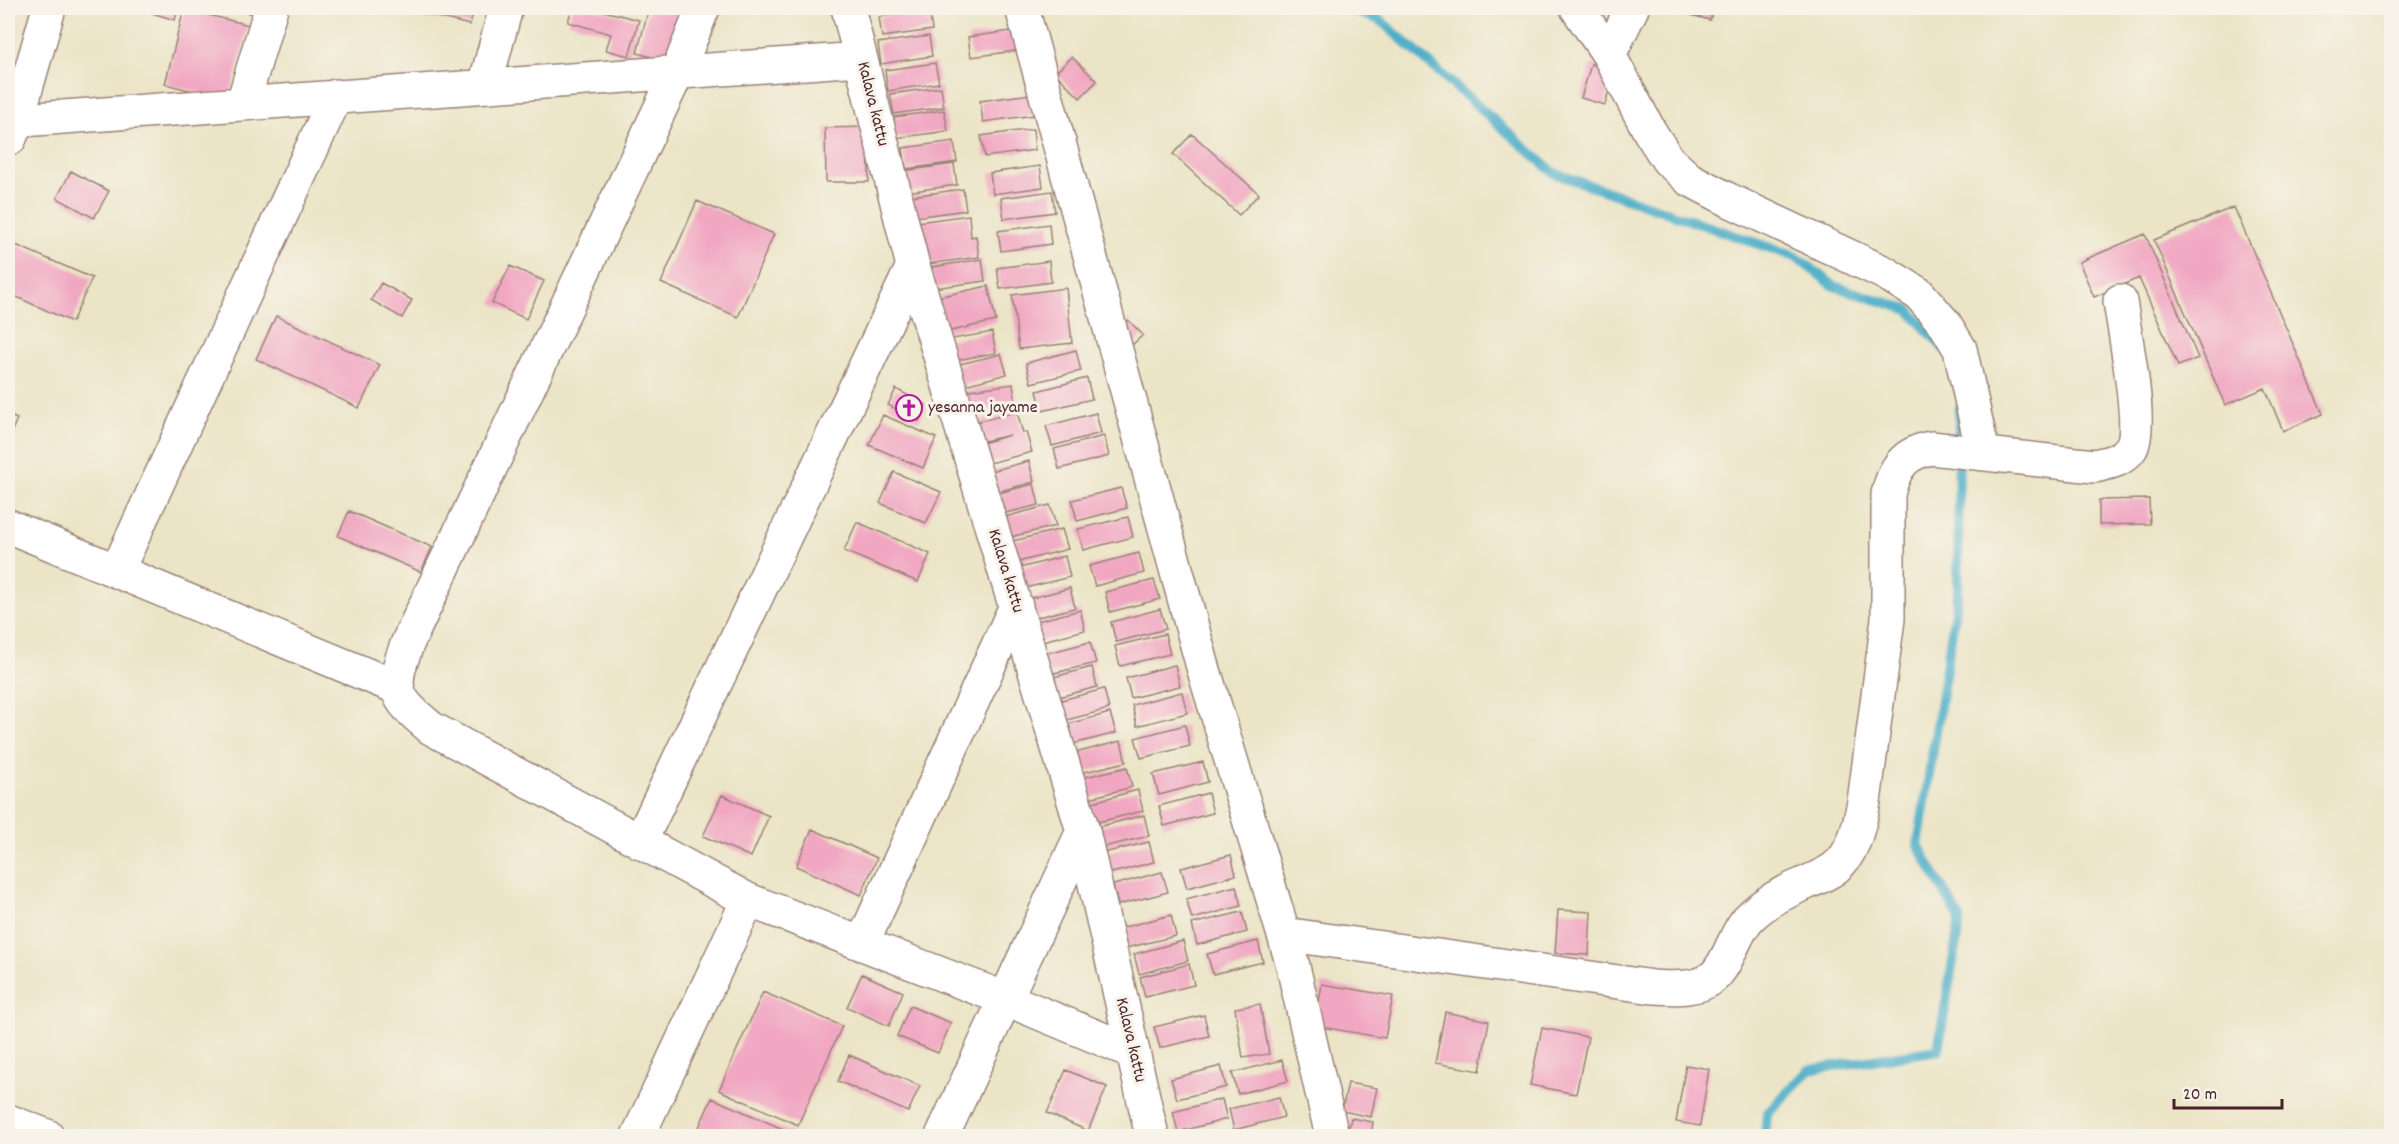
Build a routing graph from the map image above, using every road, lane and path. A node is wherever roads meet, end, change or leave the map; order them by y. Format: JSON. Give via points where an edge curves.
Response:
{"nodes":[{"id":1,"x":49,"y":8,"type":"edge"},
{"id":2,"x":271,"y":8,"type":"edge"},
{"id":3,"x":506,"y":8,"type":"edge"},
{"id":4,"x":703,"y":8,"type":"edge"},
{"id":5,"x":848,"y":8,"type":"edge"},
{"id":6,"x":1022,"y":8,"type":"edge"},
{"id":7,"x":1577,"y":8,"type":"edge"},
{"id":8,"x":1632,"y":8,"type":"edge"},
{"id":9,"x":1609,"y":55,"type":"junction"},
{"id":10,"x":860,"y":59,"type":"junction"},
{"id":11,"x":678,"y":71,"type":"junction"},
{"id":12,"x":484,"y":85,"type":"junction"},
{"id":13,"x":336,"y":96,"type":"junction"},
{"id":14,"x":243,"y":103,"type":"junction"},
{"id":15,"x":11,"y":128,"type":"edge"},
{"id":16,"x":913,"y":266,"type":"junction"},
{"id":17,"x":2120,"y":301,"type":"dead end"},
{"id":18,"x":1969,"y":452,"type":"junction"},
{"id":19,"x":8,"y":526,"type":"edge"},
{"id":20,"x":117,"y":571,"type":"junction"},
{"id":21,"x":1016,"y":606,"type":"junction"},
{"id":22,"x":396,"y":687,"type":"junction"},
{"id":23,"x":1083,"y":831,"type":"junction"},
{"id":24,"x":640,"y":842,"type":"junction"},
{"id":25,"x":748,"y":900,"type":"junction"},
{"id":26,"x":1284,"y":934,"type":"junction"},
{"id":27,"x":862,"y":944,"type":"junction"},
{"id":28,"x":1006,"y":999,"type":"junction"},
{"id":29,"x":1133,"y":1052,"type":"junction"},
{"id":30,"x":8,"y":1120,"type":"edge"},
{"id":31,"x":47,"y":1137,"type":"edge"},
{"id":32,"x":638,"y":1137,"type":"edge"},
{"id":33,"x":942,"y":1137,"type":"edge"},
{"id":34,"x":1152,"y":1137,"type":"edge"},
{"id":35,"x":1332,"y":1137,"type":"edge"}],
"edges":[{"from":1,"to":15,"type":"street"},
{"from":2,"to":14,"type":"street"},
{"from":3,"to":12,"type":"street"},
{"from":4,"to":11,"type":"street"},
{"from":5,"to":10,"type":"street","name":"Kalava kattu"},
{"from":6,"to":26,"type":"street","via":[[1203,667]]},
{"from":7,"to":9,"type":"street"},
{"from":8,"to":9,"type":"street"},
{"from":9,"to":18,"type":"street","via":[[1668,160],[1689,179],[1886,273],[1919,294],[1960,349]]},
{"from":10,"to":11,"type":"street"},
{"from":10,"to":16,"type":"street","name":"Kalava kattu"},
{"from":11,"to":12,"type":"street"},
{"from":11,"to":22,"type":"street","via":[[408,642],[396,672]]},
{"from":12,"to":13,"type":"street"},
{"from":13,"to":14,"type":"street"},
{"from":13,"to":20,"type":"street"},
{"from":14,"to":15,"type":"street"},
{"from":16,"to":21,"type":"street","name":"Kalava kattu"},
{"from":16,"to":24,"type":"street"},
{"from":17,"to":18,"type":"street","via":[[2136,417],[2133,446],[2126,454],[2094,466]]},
{"from":18,"to":26,"type":"street","via":[[1930,448],[1907,456],[1895,472],[1887,494],[1888,619],[1864,802],[1849,852],[1835,868],[1761,907],[1747,920],[1712,978],[1693,986],[1653,987]]},
{"from":19,"to":20,"type":"street"},
{"from":20,"to":22,"type":"street"},
{"from":21,"to":23,"type":"street","name":"Kalava kattu"},
{"from":21,"to":27,"type":"street"},
{"from":22,"to":24,"type":"street","via":[[403,702],[431,728]]},
{"from":23,"to":28,"type":"street"},
{"from":23,"to":29,"type":"street","name":"Kalava kattu"},
{"from":24,"to":25,"type":"street"},
{"from":25,"to":27,"type":"street"},
{"from":25,"to":32,"type":"street"},
{"from":26,"to":35,"type":"street"},
{"from":27,"to":28,"type":"street"},
{"from":28,"to":29,"type":"street"},
{"from":28,"to":33,"type":"street"},
{"from":29,"to":34,"type":"street","name":"Kalava kattu"},
{"from":30,"to":31,"type":"street"}]}
